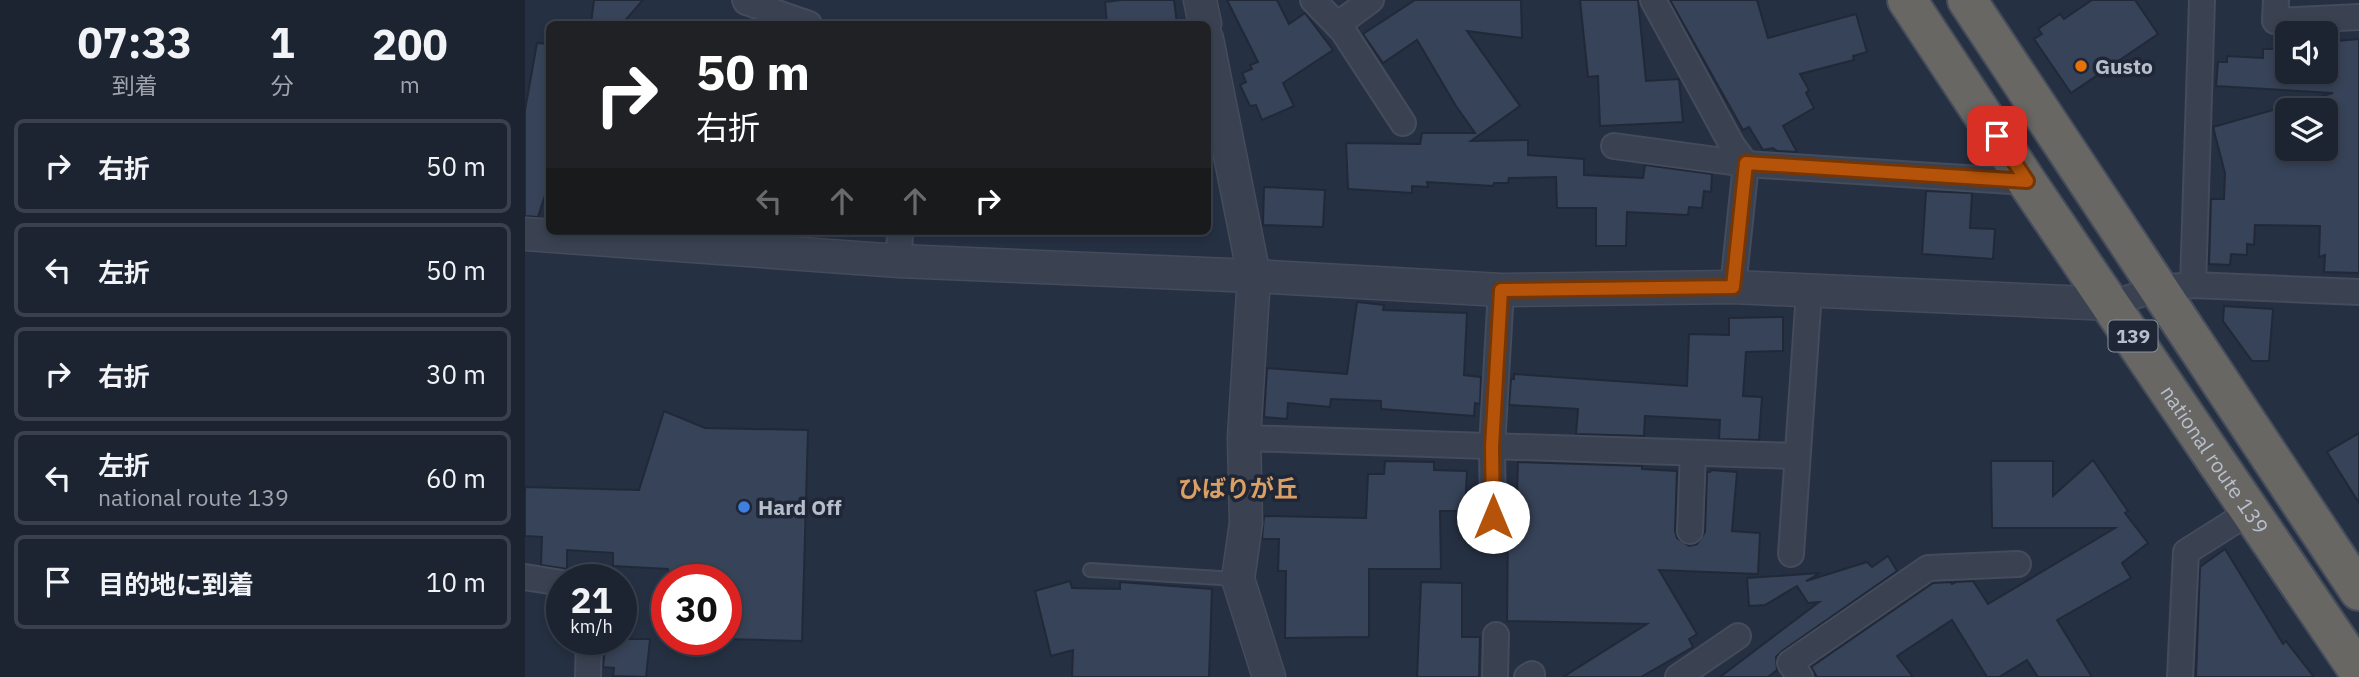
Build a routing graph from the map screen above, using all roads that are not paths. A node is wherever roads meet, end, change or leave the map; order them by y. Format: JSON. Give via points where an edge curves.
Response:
{"nodes":[{"id":1,"x":745,"y":0,"type":"edge"},
{"id":2,"x":1200,"y":0,"type":"edge"},
{"id":3,"x":1313,"y":0,"type":"edge"},
{"id":4,"x":1371,"y":0,"type":"edge"},
{"id":5,"x":1653,"y":0,"type":"edge"},
{"id":6,"x":1907,"y":0,"type":"edge"},
{"id":7,"x":1967,"y":0,"type":"edge"},
{"id":8,"x":2202,"y":0,"type":"edge"},
{"id":9,"x":2276,"y":0,"type":"edge"},
{"id":10,"x":2359,"y":17,"type":"edge"},
{"id":11,"x":801,"y":21,"type":"edge"},
{"id":12,"x":1204,"y":21,"type":"edge"},
{"id":13,"x":1337,"y":25,"type":"junction"},
{"id":14,"x":1211,"y":59,"type":"edge"},
{"id":15,"x":1403,"y":123,"type":"dead end"},
{"id":16,"x":1614,"y":146,"type":"dead end"},
{"id":17,"x":1746,"y":163,"type":"junction"},
{"id":18,"x":2027,"y":181,"type":"junction"},
{"id":19,"x":525,"y":234,"type":"edge"},
{"id":20,"x":546,"y":235,"type":"edge"},
{"id":21,"x":556,"y":235,"type":"edge"},
{"id":22,"x":899,"y":246,"type":"edge"},
{"id":23,"x":1254,"y":276,"type":"junction"},
{"id":24,"x":2176,"y":286,"type":"junction"},
{"id":25,"x":1733,"y":287,"type":"junction"},
{"id":26,"x":1501,"y":290,"type":"junction"},
{"id":27,"x":1809,"y":292,"type":"junction"},
{"id":28,"x":2359,"y":292,"type":"edge"},
{"id":29,"x":2111,"y":304,"type":"junction"},
{"id":30,"x":1244,"y":438,"type":"junction"},
{"id":31,"x":1492,"y":447,"type":"junction"},
{"id":32,"x":1693,"y":453,"type":"junction"},
{"id":33,"x":1797,"y":456,"type":"junction"},
{"id":34,"x":2251,"y":511,"type":"junction"},
{"id":35,"x":1493,"y":517,"type":"dead end"},
{"id":36,"x":1689,"y":531,"type":"dead end"},
{"id":37,"x":1791,"y":554,"type":"dead end"},
{"id":38,"x":2018,"y":564,"type":"dead end"},
{"id":39,"x":1090,"y":570,"type":"dead end"},
{"id":40,"x":525,"y":577,"type":"edge"},
{"id":41,"x":1238,"y":579,"type":"junction"},
{"id":42,"x":546,"y":580,"type":"edge"},
{"id":43,"x":2359,"y":591,"type":"edge"},
{"id":44,"x":1496,"y":635,"type":"dead end"},
{"id":45,"x":1738,"y":636,"type":"dead end"},
{"id":46,"x":589,"y":655,"type":"edge"},
{"id":47,"x":2359,"y":672,"type":"edge"},
{"id":48,"x":588,"y":677,"type":"edge"},
{"id":49,"x":1269,"y":677,"type":"edge"},
{"id":50,"x":1495,"y":677,"type":"edge"},
{"id":51,"x":1678,"y":677,"type":"edge"},
{"id":52,"x":1800,"y":677,"type":"edge"},
{"id":53,"x":2180,"y":677,"type":"edge"}],
"edges":[{"from":1,"to":11,"type":"street"},
{"from":2,"to":12,"type":"street"},
{"from":3,"to":13,"type":"street"},
{"from":4,"to":13,"type":"street"},
{"from":5,"to":17,"type":"street"},
{"from":6,"to":18,"type":"highway","name":"national route 139","number":"139"},
{"from":7,"to":24,"type":"highway","number":"139"},
{"from":8,"to":24,"type":"street"},
{"from":9,"to":10,"type":"street","via":[[2275,21]]},
{"from":13,"to":15,"type":"street"},
{"from":14,"to":23,"type":"street"},
{"from":16,"to":17,"type":"street"},
{"from":17,"to":18,"type":"street"},
{"from":17,"to":25,"type":"street"},
{"from":18,"to":29,"type":"highway","name":"national route 139","number":"139"},
{"from":19,"to":20,"type":"street"},
{"from":21,"to":22,"type":"street"},
{"from":22,"to":23,"type":"street"},
{"from":23,"to":26,"type":"street"},
{"from":23,"to":30,"type":"street"},
{"from":24,"to":28,"type":"street"},
{"from":24,"to":29,"type":"street"},
{"from":24,"to":43,"type":"highway","number":"139"},
{"from":25,"to":26,"type":"street"},
{"from":25,"to":27,"type":"street"},
{"from":26,"to":31,"type":"street"},
{"from":27,"to":29,"type":"street"},
{"from":27,"to":33,"type":"street"},
{"from":29,"to":34,"type":"highway","name":"national route 139","number":"139"},
{"from":30,"to":31,"type":"street"},
{"from":30,"to":41,"type":"street","via":[[1246,523]]},
{"from":31,"to":32,"type":"street"},
{"from":31,"to":35,"type":"street"},
{"from":32,"to":33,"type":"street"},
{"from":32,"to":36,"type":"street"},
{"from":33,"to":37,"type":"street"},
{"from":34,"to":47,"type":"highway","name":"national route 139","number":"139"},
{"from":34,"to":53,"type":"street","via":[[2186,552]]},
{"from":38,"to":52,"type":"street","via":[[1928,568],[1790,663]]},
{"from":39,"to":41,"type":"lane"},
{"from":40,"to":42,"type":"street"},
{"from":41,"to":49,"type":"street"},
{"from":44,"to":50,"type":"street"},
{"from":45,"to":51,"type":"street"},
{"from":46,"to":48,"type":"street"}]}
